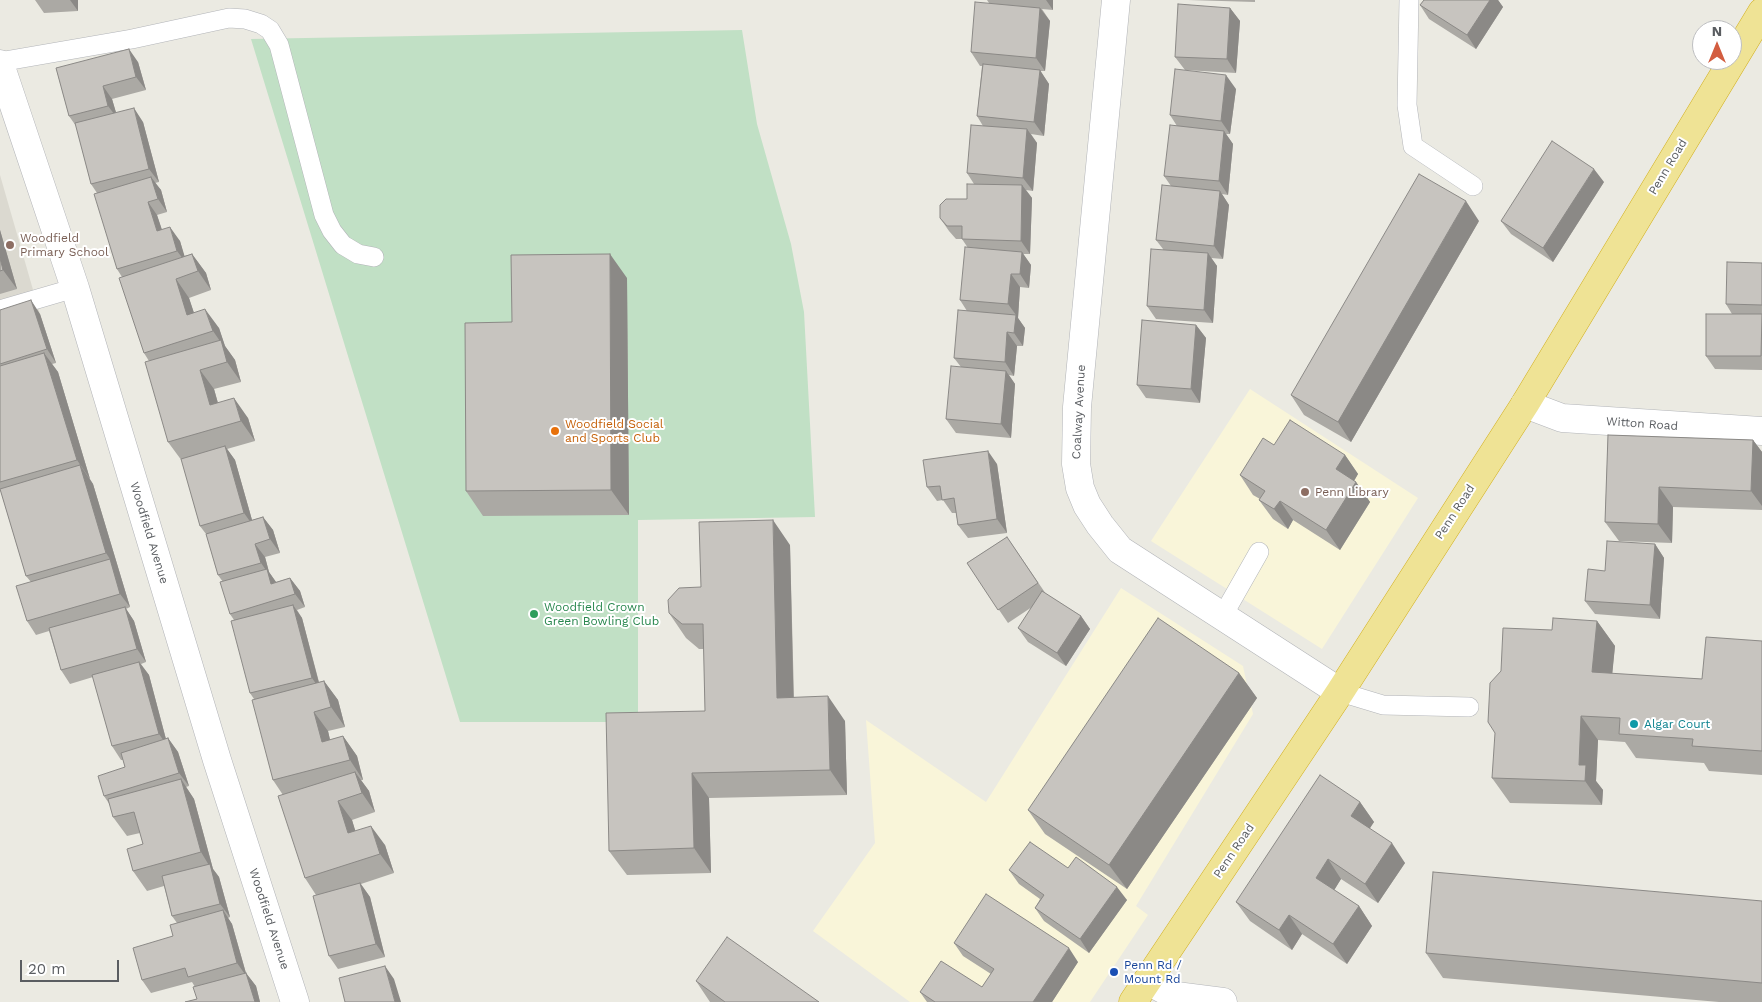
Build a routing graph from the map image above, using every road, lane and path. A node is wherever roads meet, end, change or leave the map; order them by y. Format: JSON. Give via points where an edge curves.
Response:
{"nodes":[{"id":1,"x":1116,"y":0,"type":"edge"},
{"id":2,"x":1409,"y":0,"type":"edge"},
{"id":3,"x":1762,"y":12,"type":"edge"},
{"id":4,"x":0,"y":63,"type":"edge"},
{"id":5,"x":1473,"y":186,"type":"dead end"},
{"id":6,"x":374,"y":257,"type":"dead end"},
{"id":7,"x":75,"y":288,"type":"junction"},
{"id":8,"x":0,"y":310,"type":"edge"},
{"id":9,"x":1525,"y":404,"type":"junction"},
{"id":10,"x":1762,"y":431,"type":"edge"},
{"id":11,"x":1259,"y":552,"type":"dead end"},
{"id":12,"x":1222,"y":617,"type":"junction"},
{"id":13,"x":1340,"y":692,"type":"junction"},
{"id":14,"x":1469,"y":708,"type":"dead end"},
{"id":15,"x":1140,"y":992,"type":"edge"},
{"id":16,"x":295,"y":1002,"type":"edge"},
{"id":17,"x":1223,"y":1002,"type":"edge"}],
"edges":[{"from":1,"to":12,"type":"street","name":"Coalway Avenue","via":[[1077,407],[1078,480],[1087,505],[1120,550]]},
{"from":2,"to":5,"type":"lane","via":[[1407,105],[1413,146]]},
{"from":3,"to":9,"type":"highway","name":"Penn Road"},
{"from":4,"to":6,"type":"lane","via":[[229,18],[260,24],[270,30],[279,45],[324,215],[332,232],[351,250]]},
{"from":4,"to":7,"type":"street","name":"Woodfield Avenue"},
{"from":7,"to":8,"type":"lane"},
{"from":7,"to":16,"type":"street","name":"Woodfield Avenue","via":[[217,760]]},
{"from":9,"to":10,"type":"street","name":"Witton Road","via":[[1562,418]]},
{"from":9,"to":13,"type":"highway","name":"Penn Road"},
{"from":11,"to":12,"type":"lane"},
{"from":12,"to":13,"type":"street","name":"Coalway Avenue"},
{"from":13,"to":14,"type":"lane","via":[[1383,705]]},
{"from":13,"to":15,"type":"highway","name":"Penn Road"},
{"from":15,"to":17,"type":"street"}]}
